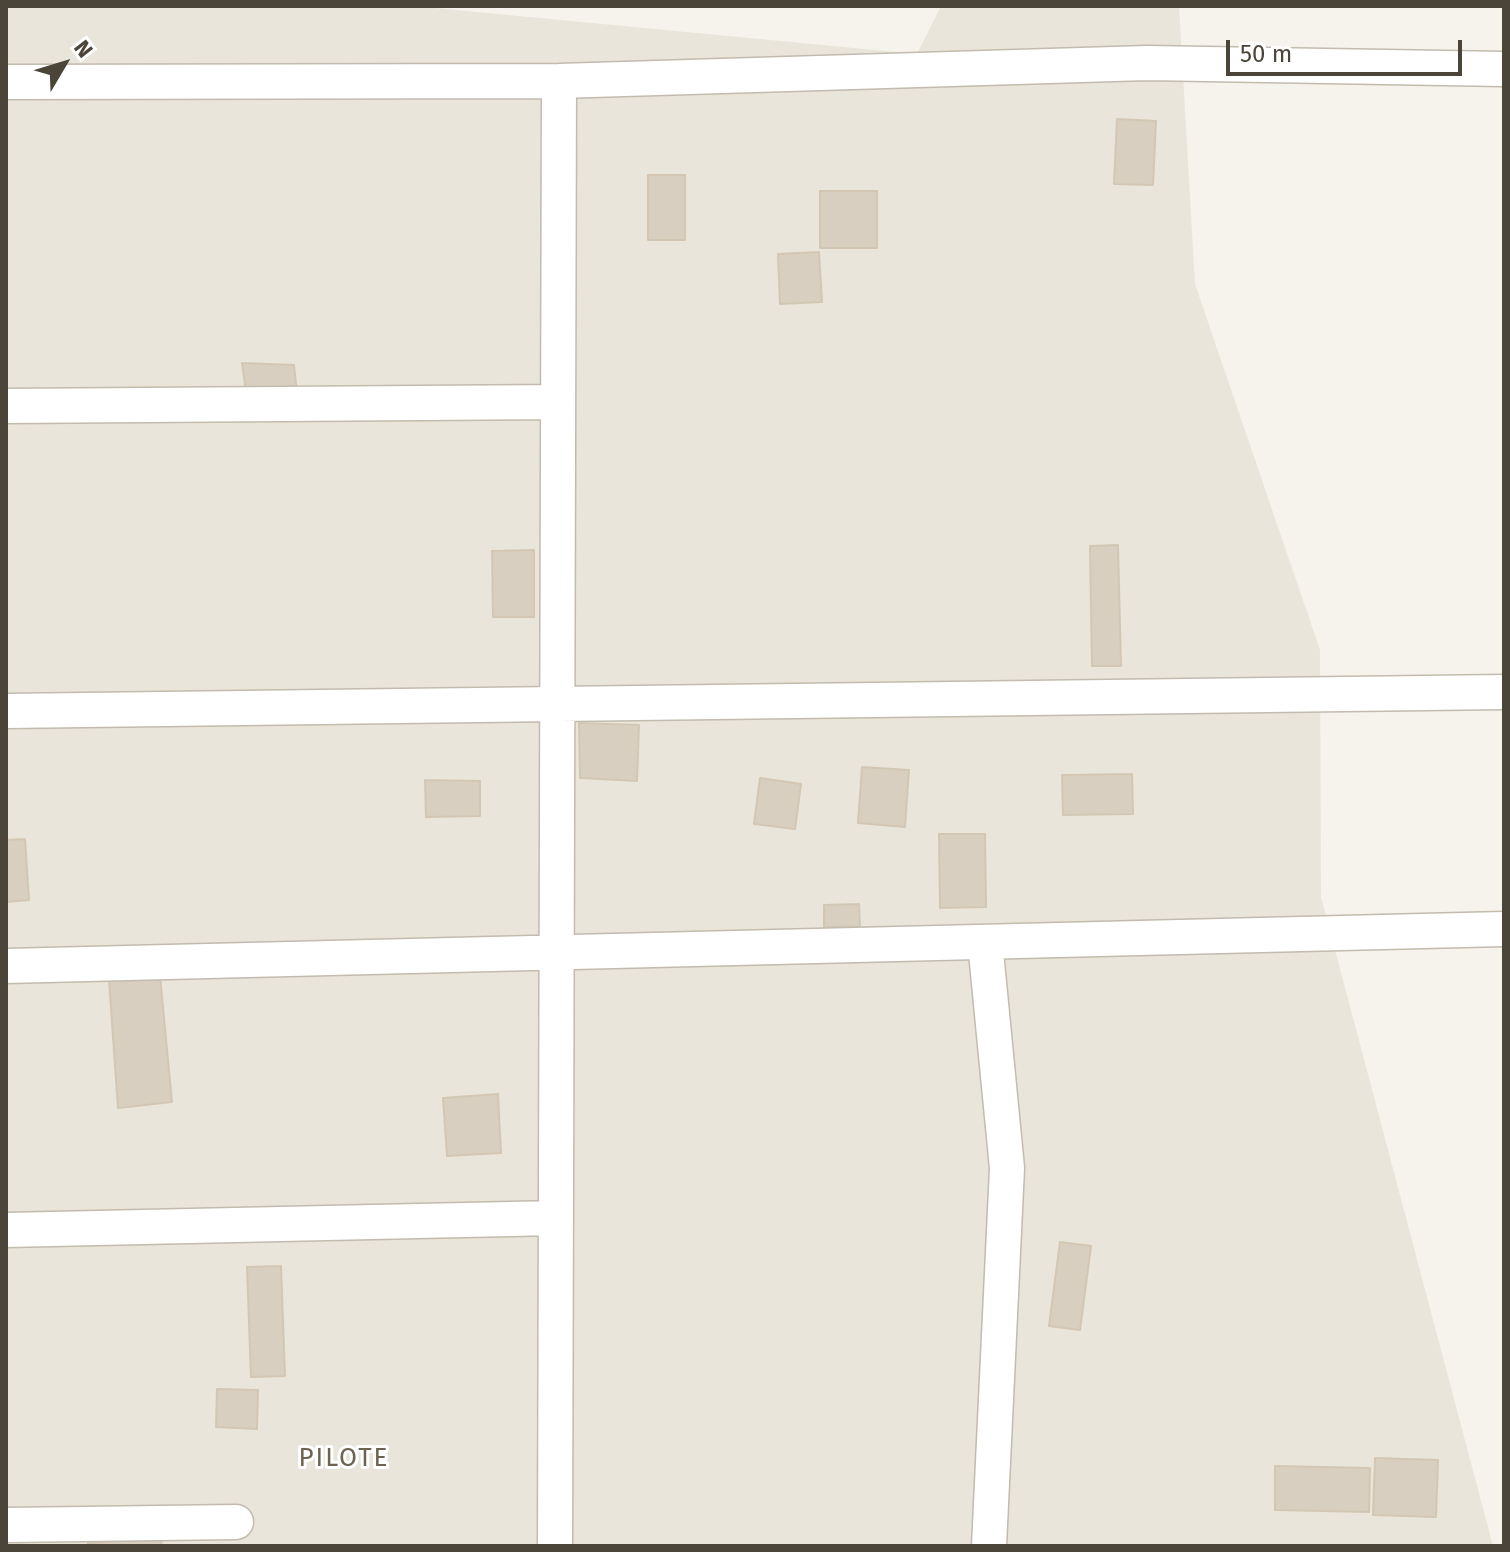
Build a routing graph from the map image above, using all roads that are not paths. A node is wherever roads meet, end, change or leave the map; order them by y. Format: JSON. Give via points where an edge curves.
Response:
{"nodes":[{"id":1,"x":1504,"y":69,"type":"edge"},
{"id":2,"x":559,"y":81,"type":"junction"},
{"id":3,"x":6,"y":82,"type":"edge"},
{"id":4,"x":558,"y":402,"type":"junction"},
{"id":5,"x":6,"y":406,"type":"edge"},
{"id":6,"x":1504,"y":692,"type":"edge"},
{"id":7,"x":558,"y":704,"type":"junction"},
{"id":8,"x":6,"y":711,"type":"edge"},
{"id":9,"x":1504,"y":929,"type":"edge"},
{"id":10,"x":985,"y":942,"type":"junction"},
{"id":11,"x":557,"y":952,"type":"junction"},
{"id":12,"x":6,"y":966,"type":"edge"},
{"id":13,"x":556,"y":1218,"type":"junction"},
{"id":14,"x":6,"y":1230,"type":"edge"},
{"id":15,"x":236,"y":1522,"type":"dead end"},
{"id":16,"x":6,"y":1525,"type":"edge"},
{"id":17,"x":555,"y":1546,"type":"edge"},
{"id":18,"x":989,"y":1546,"type":"edge"}],
"edges":[{"from":1,"to":2,"type":"street","via":[[1147,63]]},
{"from":2,"to":3,"type":"street"},
{"from":2,"to":4,"type":"street"},
{"from":4,"to":5,"type":"street"},
{"from":4,"to":7,"type":"street"},
{"from":6,"to":7,"type":"street"},
{"from":7,"to":8,"type":"street"},
{"from":7,"to":11,"type":"street"},
{"from":9,"to":10,"type":"street"},
{"from":10,"to":11,"type":"street"},
{"from":10,"to":18,"type":"street","via":[[1007,1168]]},
{"from":11,"to":12,"type":"street"},
{"from":11,"to":13,"type":"street"},
{"from":13,"to":14,"type":"street"},
{"from":13,"to":17,"type":"street"},
{"from":15,"to":16,"type":"street"}]}
